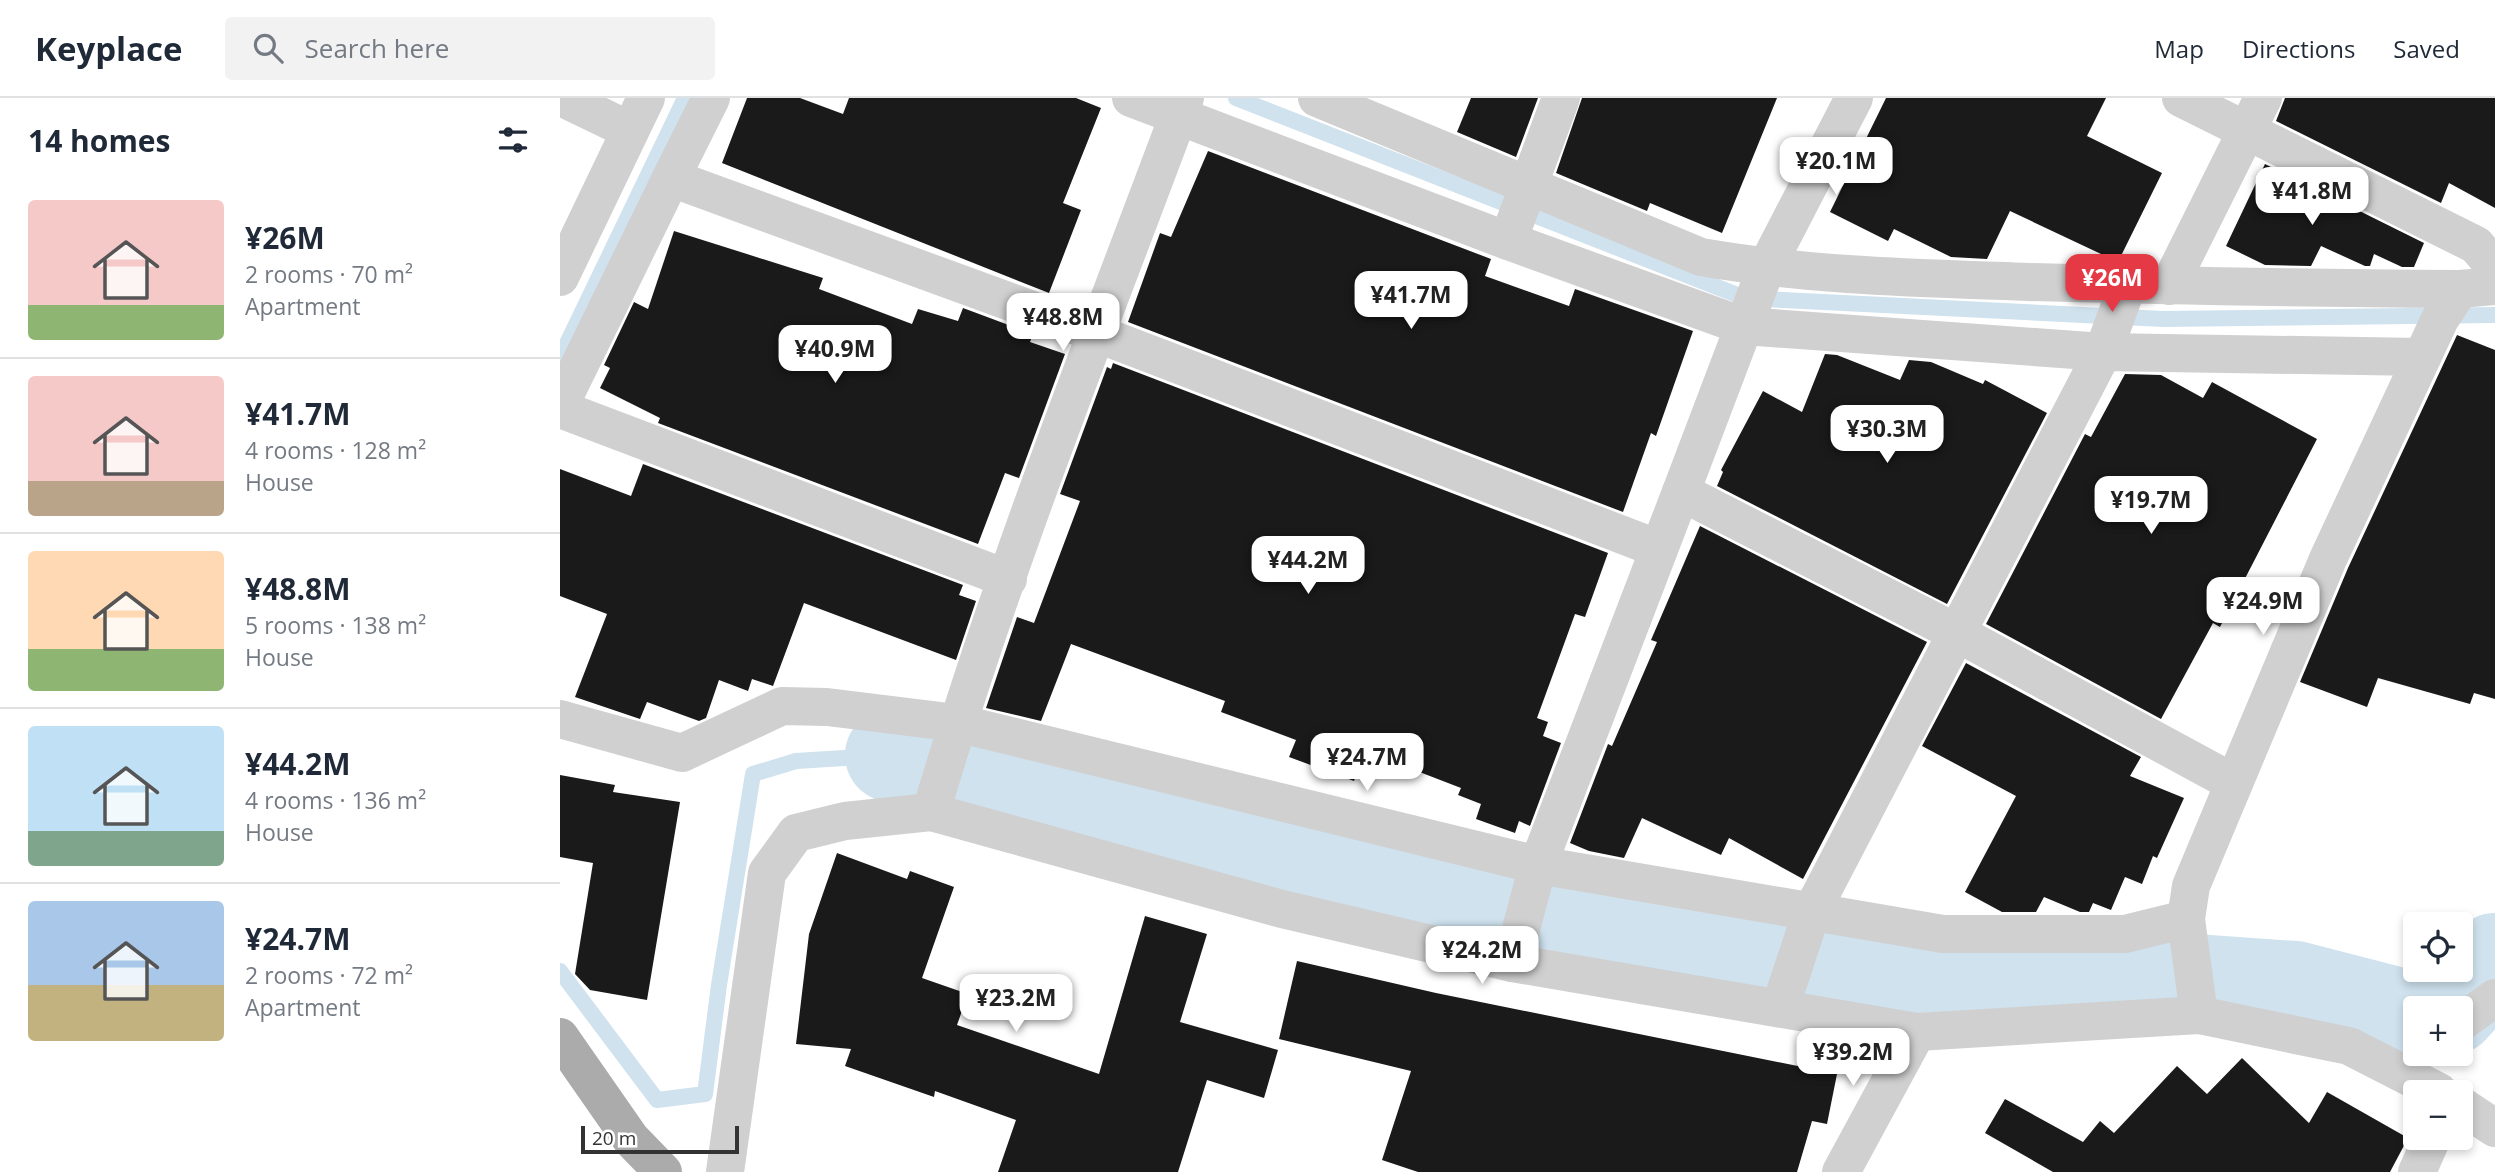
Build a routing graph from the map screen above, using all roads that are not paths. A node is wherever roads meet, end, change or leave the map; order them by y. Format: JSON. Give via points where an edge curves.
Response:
{"nodes":[{"id":1,"x":563,"y":98,"type":"edge"},
{"id":2,"x":711,"y":98,"type":"edge"},
{"id":3,"x":1132,"y":98,"type":"edge"},
{"id":4,"x":1317,"y":98,"type":"edge"},
{"id":5,"x":1561,"y":98,"type":"edge"},
{"id":6,"x":1854,"y":98,"type":"edge"},
{"id":7,"x":2181,"y":98,"type":"edge"},
{"id":8,"x":1182,"y":107,"type":"edge"},
{"id":9,"x":638,"y":114,"type":"edge"},
{"id":10,"x":2254,"y":114,"type":"edge"},
{"id":11,"x":671,"y":178,"type":"junction"},
{"id":12,"x":1528,"y":185,"type":"junction"},
{"id":13,"x":1508,"y":241,"type":"junction"},
{"id":14,"x":2495,"y":267,"type":"edge"},
{"id":15,"x":1766,"y":268,"type":"junction"},
{"id":16,"x":560,"y":277,"type":"edge"},
{"id":17,"x":2128,"y":285,"type":"junction"},
{"id":18,"x":2169,"y":286,"type":"junction"},
{"id":19,"x":2477,"y":288,"type":"edge"},
{"id":20,"x":1743,"y":326,"type":"junction"},
{"id":21,"x":1098,"y":334,"type":"junction"},
{"id":22,"x":2103,"y":352,"type":"junction"},
{"id":23,"x":2422,"y":356,"type":"junction"},
{"id":24,"x":560,"y":407,"type":"edge"},
{"id":25,"x":1681,"y":492,"type":"junction"},
{"id":26,"x":1659,"y":549,"type":"junction"},
{"id":27,"x":1008,"y":579,"type":"junction"},
{"id":28,"x":1957,"y":633,"type":"junction"},
{"id":29,"x":560,"y":719,"type":"edge"},
{"id":30,"x":957,"y":723,"type":"junction"},
{"id":31,"x":2234,"y":783,"type":"junction"},
{"id":32,"x":931,"y":812,"type":"junction"},
{"id":33,"x":1538,"y":865,"type":"junction"},
{"id":34,"x":1812,"y":911,"type":"junction"},
{"id":35,"x":2186,"y":919,"type":"junction"},
{"id":36,"x":1512,"y":962,"type":"junction"},
{"id":37,"x":2495,"y":999,"type":"edge"},
{"id":38,"x":1780,"y":1008,"type":"junction"},
{"id":39,"x":2473,"y":1014,"type":"edge"},
{"id":40,"x":2199,"y":1015,"type":"junction"},
{"id":41,"x":1917,"y":1032,"type":"junction"},
{"id":42,"x":560,"y":1037,"type":"edge"},
{"id":43,"x":2430,"y":1075,"type":"edge"},
{"id":44,"x":2473,"y":1114,"type":"edge"},
{"id":45,"x":2495,"y":1128,"type":"edge"},
{"id":46,"x":2426,"y":1150,"type":"edge"},
{"id":47,"x":663,"y":1172,"type":"edge"},
{"id":48,"x":725,"y":1172,"type":"edge"},
{"id":49,"x":1841,"y":1172,"type":"edge"},
{"id":50,"x":2417,"y":1172,"type":"edge"}],
"edges":[{"from":1,"to":9,"type":"street"},
{"from":2,"to":11,"type":"street"},
{"from":3,"to":8,"type":"street"},
{"from":4,"to":12,"type":"street"},
{"from":5,"to":12,"type":"street"},
{"from":6,"to":15,"type":"street"},
{"from":7,"to":10,"type":"street"},
{"from":8,"to":13,"type":"street"},
{"from":8,"to":21,"type":"street"},
{"from":9,"to":16,"type":"street"},
{"from":10,"to":14,"type":"street","via":[[2476,245]]},
{"from":10,"to":18,"type":"street"},
{"from":11,"to":21,"type":"street"},
{"from":11,"to":24,"type":"street"},
{"from":12,"to":13,"type":"street"},
{"from":12,"to":15,"type":"street","via":[[1701,257]]},
{"from":13,"to":20,"type":"street"},
{"from":15,"to":17,"type":"street","via":[[1902,278]]},
{"from":15,"to":20,"type":"street"},
{"from":17,"to":18,"type":"street"},
{"from":17,"to":22,"type":"street"},
{"from":18,"to":19,"type":"street"},
{"from":19,"to":23,"type":"street","via":[[2440,319]]},
{"from":20,"to":22,"type":"street"},
{"from":20,"to":25,"type":"street"},
{"from":21,"to":26,"type":"street"},
{"from":21,"to":27,"type":"street"},
{"from":22,"to":23,"type":"street"},
{"from":22,"to":28,"type":"street"},
{"from":23,"to":31,"type":"street","via":[[2328,559]]},
{"from":24,"to":27,"type":"street"},
{"from":25,"to":26,"type":"street"},
{"from":25,"to":28,"type":"street"},
{"from":26,"to":33,"type":"street"},
{"from":27,"to":30,"type":"street"},
{"from":28,"to":31,"type":"street"},
{"from":28,"to":34,"type":"street"},
{"from":29,"to":30,"type":"street","via":[[682,753],[782,706]]},
{"from":30,"to":32,"type":"street"},
{"from":30,"to":33,"type":"street"},
{"from":31,"to":35,"type":"street","via":[[2191,886]]},
{"from":32,"to":36,"type":"street","via":[[1282,909]]},
{"from":32,"to":48,"type":"street","via":[[845,821],[796,833],[767,873]]},
{"from":33,"to":34,"type":"street"},
{"from":33,"to":36,"type":"street"},
{"from":34,"to":35,"type":"street","via":[[1943,934],[2125,934]]},
{"from":34,"to":38,"type":"street"},
{"from":35,"to":40,"type":"street"},
{"from":36,"to":38,"type":"street"},
{"from":37,"to":39,"type":"street"},
{"from":38,"to":41,"type":"street"},
{"from":40,"to":41,"type":"street"},
{"from":40,"to":43,"type":"street","via":[[2349,1046]]},
{"from":41,"to":49,"type":"street"},
{"from":42,"to":47,"type":"main road","via":[[631,1139]]},
{"from":44,"to":45,"type":"street"},
{"from":46,"to":50,"type":"street"}]}
